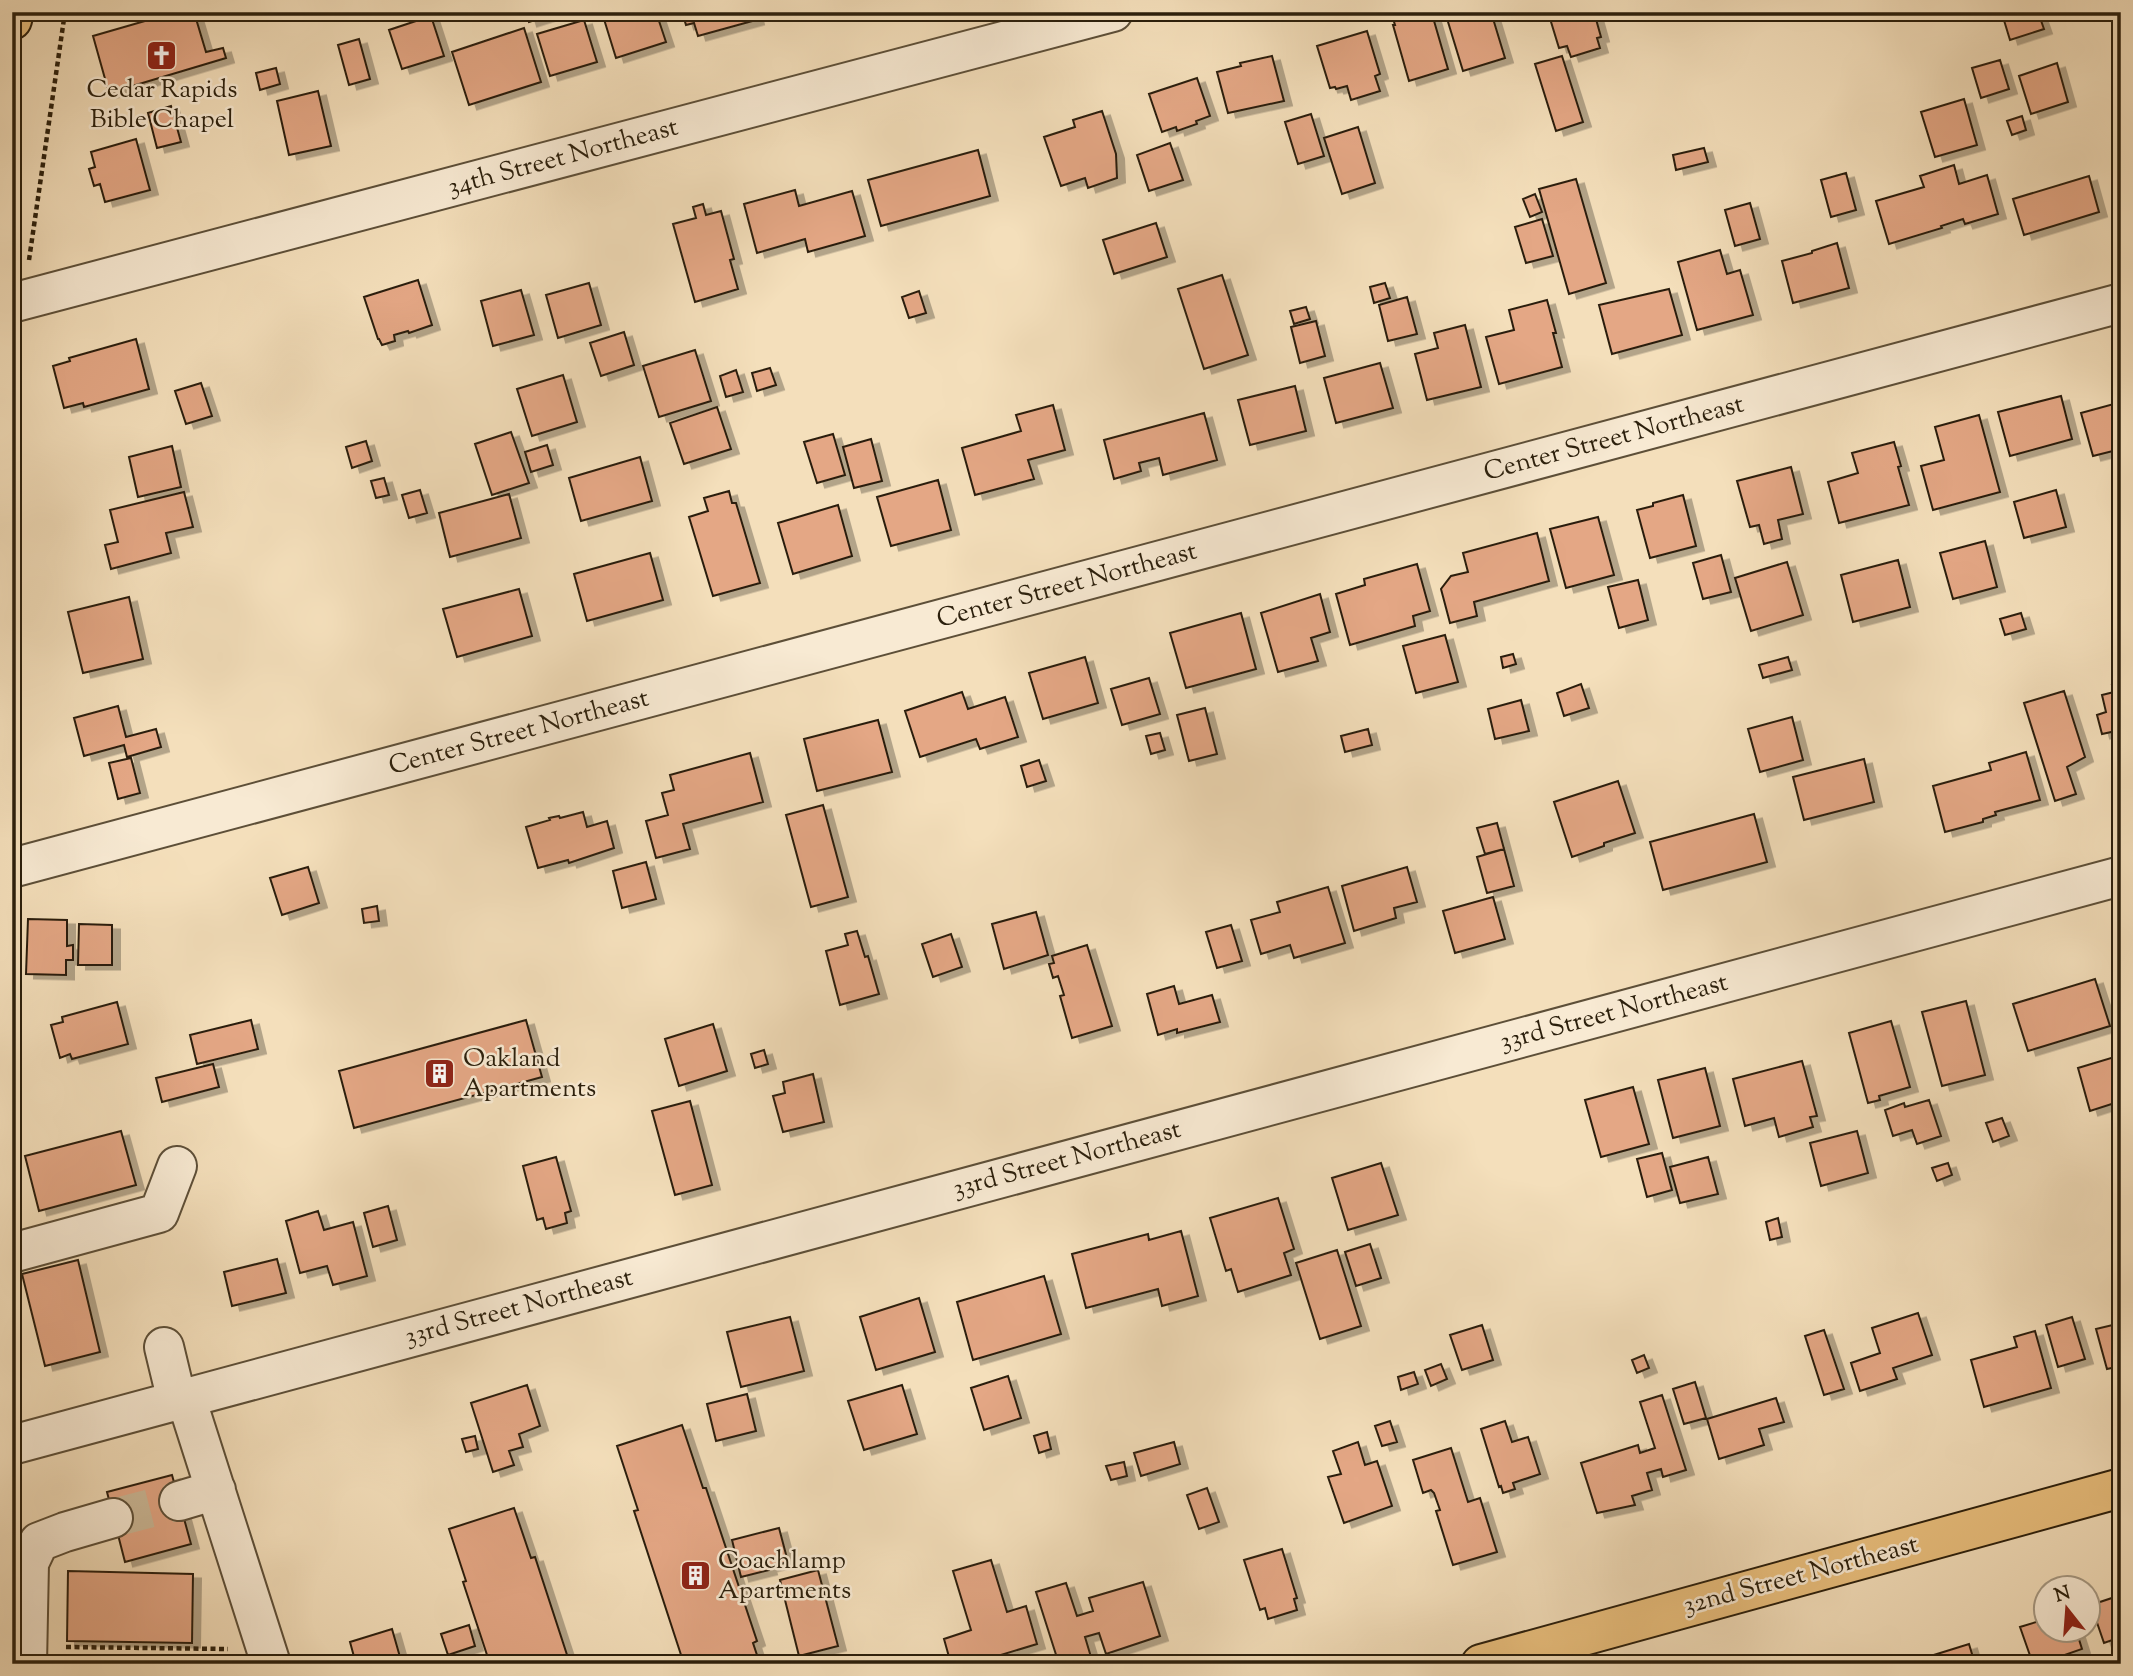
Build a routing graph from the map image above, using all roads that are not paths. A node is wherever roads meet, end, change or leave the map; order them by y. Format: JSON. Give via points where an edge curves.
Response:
{"nodes":[{"id":1,"x":13,"y":12,"type":"edge"},
{"id":2,"x":1113,"y":12,"type":"edge"},
{"id":3,"x":12,"y":20,"type":"edge"},
{"id":4,"x":12,"y":303,"type":"edge"},
{"id":5,"x":2121,"y":303,"type":"edge"},
{"id":6,"x":12,"y":868,"type":"edge"},
{"id":7,"x":2121,"y":876,"type":"edge"},
{"id":8,"x":177,"y":1166,"type":"dead end"},
{"id":9,"x":12,"y":1253,"type":"edge"},
{"id":10,"x":164,"y":1347,"type":"dead end"},
{"id":11,"x":182,"y":1399,"type":"junction"},
{"id":12,"x":12,"y":1445,"type":"edge"},
{"id":13,"x":2121,"y":1488,"type":"edge"},
{"id":14,"x":216,"y":1490,"type":"junction"},
{"id":15,"x":179,"y":1501,"type":"tunnel mouth"},
{"id":16,"x":113,"y":1518,"type":"tunnel mouth"},
{"id":17,"x":27,"y":1655,"type":"edge"},
{"id":18,"x":269,"y":1657,"type":"edge"},
{"id":19,"x":1480,"y":1664,"type":"edge"}],
"edges":[{"from":1,"to":3,"type":"main road"},
{"from":2,"to":4,"type":"street","name":"34th Street Northeast"},
{"from":5,"to":6,"type":"street","name":"Center Street Northeast"},
{"from":7,"to":11,"type":"street","name":"33rd Street Northeast"},
{"from":8,"to":9,"type":"street","via":[[159,1213]]},
{"from":10,"to":11,"type":"street"},
{"from":11,"to":12,"type":"street","name":"33rd Street Northeast"},
{"from":11,"to":14,"type":"street"},
{"from":13,"to":19,"type":"main road","name":"32nd Street Northeast"},
{"from":14,"to":15,"type":"street"},
{"from":14,"to":18,"type":"street"},
{"from":16,"to":17,"type":"street","via":[[39,1542],[29,1563]]}]}
